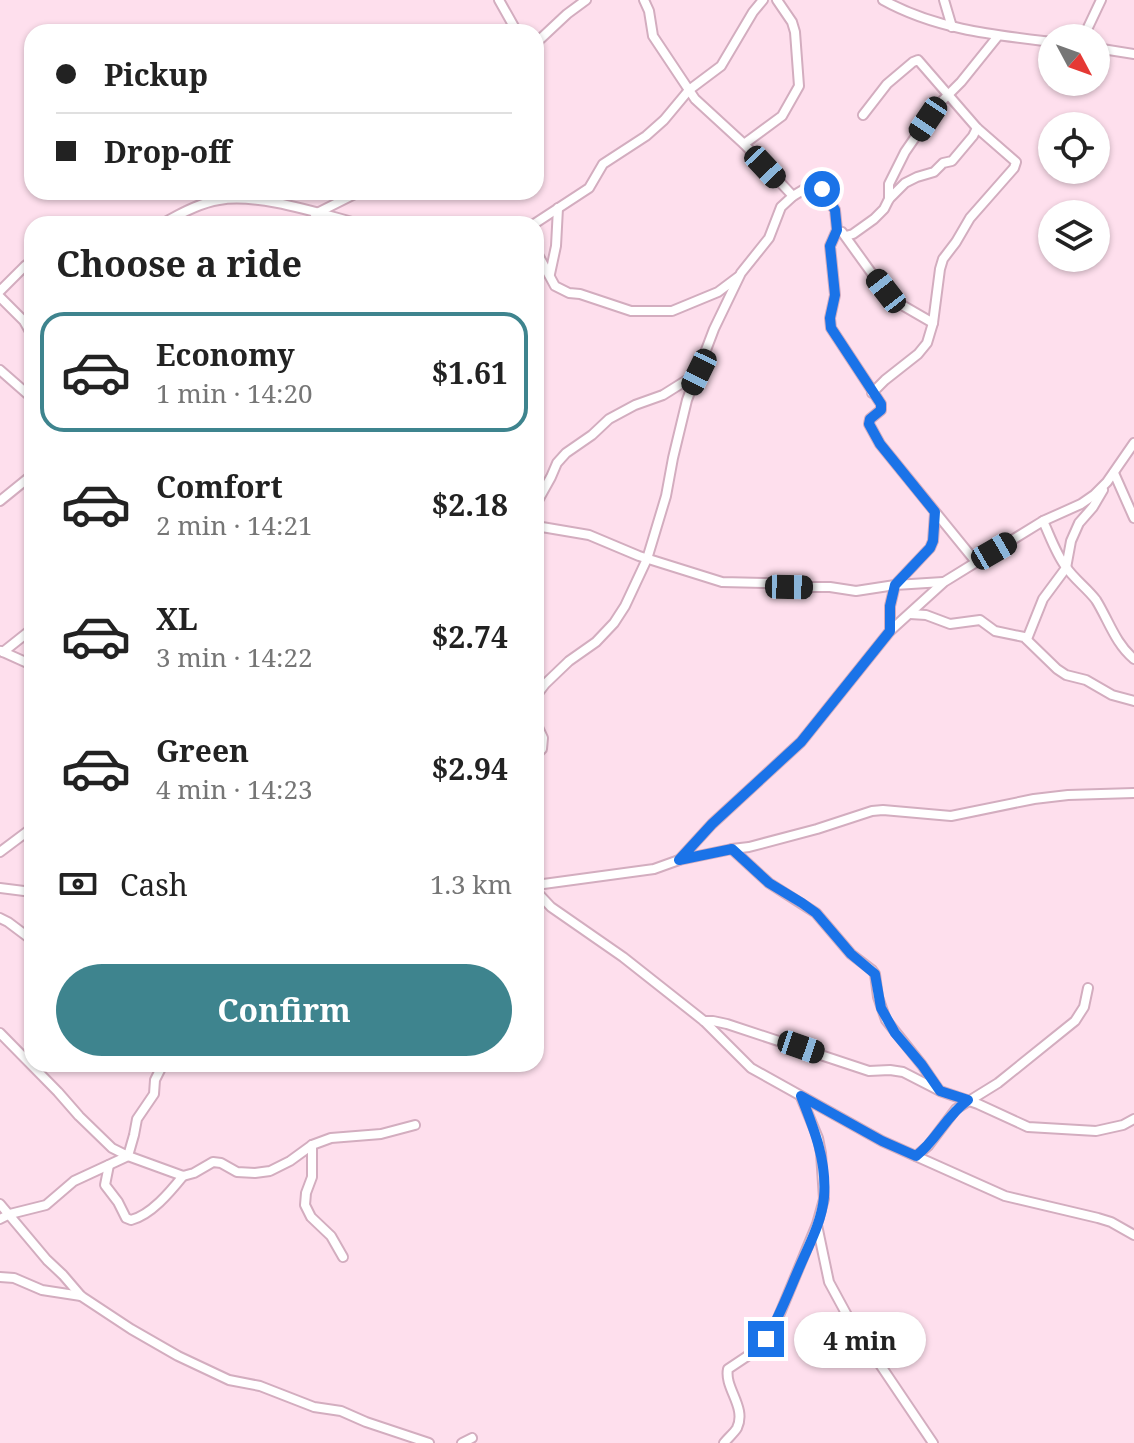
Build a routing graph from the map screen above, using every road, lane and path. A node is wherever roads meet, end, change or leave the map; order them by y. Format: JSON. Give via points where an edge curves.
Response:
{"nodes":[{"id":1,"x":499,"y":0,"type":"edge"},
{"id":2,"x":586,"y":0,"type":"edge"},
{"id":3,"x":644,"y":0,"type":"edge"},
{"id":4,"x":763,"y":0,"type":"edge"},
{"id":5,"x":777,"y":0,"type":"edge"},
{"id":6,"x":883,"y":0,"type":"edge"},
{"id":7,"x":944,"y":0,"type":"edge"},
{"id":8,"x":1101,"y":0,"type":"edge"},
{"id":9,"x":512,"y":24,"type":"edge"},
{"id":10,"x":1090,"y":24,"type":"edge"},
{"id":11,"x":952,"y":27,"type":"junction"},
{"id":12,"x":544,"y":36,"type":"edge"},
{"id":13,"x":998,"y":36,"type":"junction"},
{"id":14,"x":1038,"y":40,"type":"edge"},
{"id":15,"x":1110,"y":50,"type":"edge"},
{"id":16,"x":1134,"y":54,"type":"edge"},
{"id":17,"x":689,"y":90,"type":"junction"},
{"id":18,"x":949,"y":94,"type":"junction"},
{"id":19,"x":863,"y":115,"type":"dead end"},
{"id":20,"x":977,"y":128,"type":"junction"},
{"id":21,"x":744,"y":144,"type":"junction"},
{"id":22,"x":793,"y":196,"type":"junction"},
{"id":23,"x":889,"y":199,"type":"junction"},
{"id":24,"x":220,"y":200,"type":"edge"},
{"id":25,"x":220,"y":200,"type":"edge"},
{"id":26,"x":247,"y":200,"type":"joint"},
{"id":27,"x":343,"y":200,"type":"edge"},
{"id":28,"x":558,"y":208,"type":"junction"},
{"id":29,"x":317,"y":213,"type":"junction"},
{"id":30,"x":177,"y":216,"type":"edge"},
{"id":31,"x":315,"y":216,"type":"edge"},
{"id":32,"x":329,"y":216,"type":"edge"},
{"id":33,"x":544,"y":217,"type":"edge"},
{"id":34,"x":837,"y":230,"type":"junction"},
{"id":35,"x":846,"y":236,"type":"junction"},
{"id":36,"x":544,"y":264,"type":"edge"},
{"id":37,"x":24,"y":267,"type":"edge"},
{"id":38,"x":550,"y":274,"type":"junction"},
{"id":39,"x":739,"y":277,"type":"junction"},
{"id":40,"x":3,"y":280,"type":"edge"},
{"id":41,"x":0,"y":291,"type":"edge"},
{"id":42,"x":0,"y":297,"type":"edge"},
{"id":43,"x":24,"y":321,"type":"edge"},
{"id":44,"x":933,"y":323,"type":"junction"},
{"id":45,"x":0,"y":370,"type":"edge"},
{"id":46,"x":699,"y":372,"type":"junction"},
{"id":47,"x":24,"y":384,"type":"edge"},
{"id":48,"x":19,"y":386,"type":"junction"},
{"id":49,"x":24,"y":391,"type":"edge"},
{"id":50,"x":872,"y":393,"type":"junction"},
{"id":51,"x":1134,"y":443,"type":"edge"},
{"id":52,"x":1114,"y":473,"type":"junction"},
{"id":53,"x":24,"y":482,"type":"edge"},
{"id":54,"x":1107,"y":482,"type":"junction"},
{"id":55,"x":544,"y":490,"type":"edge"},
{"id":56,"x":0,"y":501,"type":"edge"},
{"id":57,"x":935,"y":512,"type":"junction"},
{"id":58,"x":1134,"y":518,"type":"edge"},
{"id":59,"x":1043,"y":521,"type":"junction"},
{"id":60,"x":544,"y":527,"type":"edge"},
{"id":61,"x":647,"y":559,"type":"junction"},
{"id":62,"x":976,"y":562,"type":"junction"},
{"id":63,"x":1066,"y":568,"type":"junction"},
{"id":64,"x":944,"y":582,"type":"junction"},
{"id":65,"x":895,"y":585,"type":"junction"},
{"id":66,"x":910,"y":614,"type":"junction"},
{"id":67,"x":890,"y":631,"type":"junction"},
{"id":68,"x":24,"y":635,"type":"edge"},
{"id":69,"x":1027,"y":639,"type":"junction"},
{"id":70,"x":2,"y":651,"type":"edge"},
{"id":71,"x":1134,"y":659,"type":"edge"},
{"id":72,"x":24,"y":661,"type":"edge"},
{"id":73,"x":544,"y":685,"type":"edge"},
{"id":74,"x":1134,"y":701,"type":"edge"},
{"id":75,"x":1134,"y":793,"type":"edge"},
{"id":76,"x":24,"y":834,"type":"edge"},
{"id":77,"x":732,"y":849,"type":"junction"},
{"id":78,"x":0,"y":852,"type":"edge"},
{"id":79,"x":679,"y":860,"type":"junction"},
{"id":80,"x":544,"y":884,"type":"edge"},
{"id":81,"x":0,"y":888,"type":"edge"},
{"id":82,"x":24,"y":891,"type":"edge"},
{"id":83,"x":544,"y":900,"type":"edge"},
{"id":84,"x":0,"y":918,"type":"edge"},
{"id":85,"x":24,"y":934,"type":"edge"},
{"id":86,"x":1088,"y":988,"type":"dead end"},
{"id":87,"x":704,"y":1021,"type":"junction"},
{"id":88,"x":0,"y":1033,"type":"edge"},
{"id":89,"x":24,"y":1057,"type":"edge"},
{"id":90,"x":38,"y":1072,"type":"edge"},
{"id":91,"x":159,"y":1072,"type":"edge"},
{"id":92,"x":940,"y":1091,"type":"junction"},
{"id":93,"x":801,"y":1096,"type":"junction"},
{"id":94,"x":968,"y":1100,"type":"junction"},
{"id":95,"x":1134,"y":1119,"type":"edge"},
{"id":96,"x":415,"y":1125,"type":"dead end"},
{"id":97,"x":312,"y":1145,"type":"junction"},
{"id":98,"x":128,"y":1156,"type":"junction"},
{"id":99,"x":916,"y":1156,"type":"junction"},
{"id":100,"x":109,"y":1165,"type":"junction"},
{"id":101,"x":183,"y":1176,"type":"junction"},
{"id":102,"x":0,"y":1204,"type":"edge"},
{"id":103,"x":10,"y":1214,"type":"junction"},
{"id":104,"x":0,"y":1219,"type":"edge"},
{"id":105,"x":817,"y":1224,"type":"junction"},
{"id":106,"x":1134,"y":1235,"type":"edge"},
{"id":107,"x":343,"y":1257,"type":"dead end"},
{"id":108,"x":0,"y":1277,"type":"edge"},
{"id":109,"x":81,"y":1296,"type":"junction"},
{"id":110,"x":472,"y":1438,"type":"dead end"},
{"id":111,"x":429,"y":1443,"type":"edge"},
{"id":112,"x":462,"y":1443,"type":"edge"},
{"id":113,"x":724,"y":1443,"type":"edge"},
{"id":114,"x":933,"y":1443,"type":"edge"}],
"edges":[{"from":1,"to":9,"type":"street"},
{"from":2,"to":12,"type":"street"},
{"from":3,"to":17,"type":"street","via":[[653,36]]},
{"from":4,"to":17,"type":"street","via":[[721,66]]},
{"from":5,"to":21,"type":"street","via":[[795,32],[799,86],[782,116]]},
{"from":6,"to":11,"type":"street"},
{"from":7,"to":11,"type":"street"},
{"from":8,"to":10,"type":"street"},
{"from":11,"to":13,"type":"street"},
{"from":13,"to":14,"type":"street"},
{"from":13,"to":18,"type":"street"},
{"from":15,"to":16,"type":"street"},
{"from":17,"to":21,"type":"street"},
{"from":17,"to":28,"type":"street","via":[[646,136],[603,164],[589,188]]},
{"from":18,"to":19,"type":"street","via":[[918,60],[887,84]]},
{"from":18,"to":20,"type":"street"},
{"from":18,"to":23,"type":"street","via":[[905,152],[889,184]]},
{"from":20,"to":23,"type":"street","via":[[952,161],[911,180]]},
{"from":20,"to":44,"type":"street","via":[[1016,162],[943,259]]},
{"from":21,"to":22,"type":"street"},
{"from":22,"to":34,"type":"street","via":[[808,187],[822,189],[835,210]]},
{"from":22,"to":39,"type":"street"},
{"from":23,"to":35,"type":"street","via":[[874,219]]},
{"from":24,"to":30,"type":"street"},
{"from":25,"to":26,"type":"street"},
{"from":26,"to":29,"type":"street"},
{"from":27,"to":29,"type":"street"},
{"from":28,"to":33,"type":"street"},
{"from":28,"to":38,"type":"street"},
{"from":29,"to":31,"type":"street"},
{"from":29,"to":32,"type":"street"},
{"from":34,"to":35,"type":"street"},
{"from":34,"to":50,"type":"street","via":[[830,246],[835,295],[831,328]]},
{"from":35,"to":44,"type":"street","via":[[895,301]]},
{"from":36,"to":38,"type":"street"},
{"from":37,"to":40,"type":"street"},
{"from":38,"to":39,"type":"street","via":[[560,289],[636,312],[667,312],[718,292]]},
{"from":39,"to":46,"type":"street"},
{"from":40,"to":41,"type":"street"},
{"from":42,"to":43,"type":"street"},
{"from":44,"to":50,"type":"street","via":[[918,354]]},
{"from":45,"to":48,"type":"street"},
{"from":46,"to":55,"type":"street","via":[[609,419],[566,453]]},
{"from":46,"to":61,"type":"street","via":[[687,400]]},
{"from":47,"to":48,"type":"street"},
{"from":48,"to":49,"type":"street"},
{"from":50,"to":57,"type":"street","via":[[881,410],[869,424]]},
{"from":51,"to":52,"type":"street"},
{"from":52,"to":54,"type":"street"},
{"from":52,"to":58,"type":"street"},
{"from":53,"to":56,"type":"street"},
{"from":54,"to":59,"type":"street","via":[[1081,504]]},
{"from":54,"to":63,"type":"street","via":[[1079,523]]},
{"from":57,"to":62,"type":"street"},
{"from":57,"to":65,"type":"street","via":[[930,548]]},
{"from":59,"to":62,"type":"street"},
{"from":59,"to":63,"type":"street"},
{"from":60,"to":61,"type":"street","via":[[589,535]]},
{"from":61,"to":65,"type":"street","via":[[722,582],[856,591]]},
{"from":61,"to":73,"type":"street","via":[[614,623]]},
{"from":62,"to":64,"type":"street"},
{"from":63,"to":69,"type":"street","via":[[1046,594]]},
{"from":63,"to":71,"type":"street","via":[[1089,591]]},
{"from":64,"to":65,"type":"street"},
{"from":64,"to":66,"type":"street"},
{"from":65,"to":67,"type":"street"},
{"from":66,"to":67,"type":"street"},
{"from":66,"to":69,"type":"street","via":[[950,624],[980,620],[993,630]]},
{"from":67,"to":79,"type":"street","via":[[801,742]]},
{"from":68,"to":70,"type":"street"},
{"from":69,"to":74,"type":"street","via":[[1066,675]]},
{"from":70,"to":72,"type":"street"},
{"from":75,"to":77,"type":"street","via":[[1034,799],[951,816],[872,811]]},
{"from":76,"to":78,"type":"street"},
{"from":77,"to":79,"type":"street"},
{"from":77,"to":92,"type":"street","via":[[769,883],[816,913],[872,970],[886,1020]]},
{"from":79,"to":80,"type":"street","via":[[654,869]]},
{"from":81,"to":82,"type":"street"},
{"from":83,"to":87,"type":"street"},
{"from":84,"to":85,"type":"street"},
{"from":86,"to":94,"type":"street","via":[[1075,1021],[998,1083]]},
{"from":87,"to":92,"type":"street","via":[[869,1071],[903,1072]]},
{"from":87,"to":93,"type":"street","via":[[751,1068]]},
{"from":88,"to":89,"type":"street"},
{"from":90,"to":98,"type":"street","via":[[112,1148]]},
{"from":91,"to":98,"type":"street","via":[[154,1094],[137,1119]]},
{"from":92,"to":94,"type":"street"},
{"from":93,"to":99,"type":"street"},
{"from":93,"to":105,"type":"street","via":[[821,1153],[824,1199]]},
{"from":94,"to":95,"type":"street","via":[[1039,1129],[1096,1131]]},
{"from":94,"to":99,"type":"street"},
{"from":96,"to":97,"type":"street"},
{"from":97,"to":101,"type":"street","via":[[270,1171],[237,1172],[218,1161]]},
{"from":97,"to":107,"type":"street","via":[[305,1205]]},
{"from":98,"to":100,"type":"street"},
{"from":98,"to":101,"type":"street"},
{"from":99,"to":106,"type":"street","via":[[1005,1196],[1098,1218]]},
{"from":100,"to":101,"type":"street","via":[[105,1185],[131,1220]]},
{"from":100,"to":103,"type":"street","via":[[74,1181],[46,1205]]},
{"from":102,"to":103,"type":"street"},
{"from":103,"to":104,"type":"street"},
{"from":103,"to":109,"type":"street"},
{"from":105,"to":113,"type":"street","via":[[766,1339],[728,1369],[726,1378],[740,1418]]},
{"from":105,"to":114,"type":"street","via":[[829,1282]]},
{"from":108,"to":109,"type":"street"},
{"from":109,"to":111,"type":"street","via":[[217,1375]]},
{"from":110,"to":112,"type":"street"}]}
